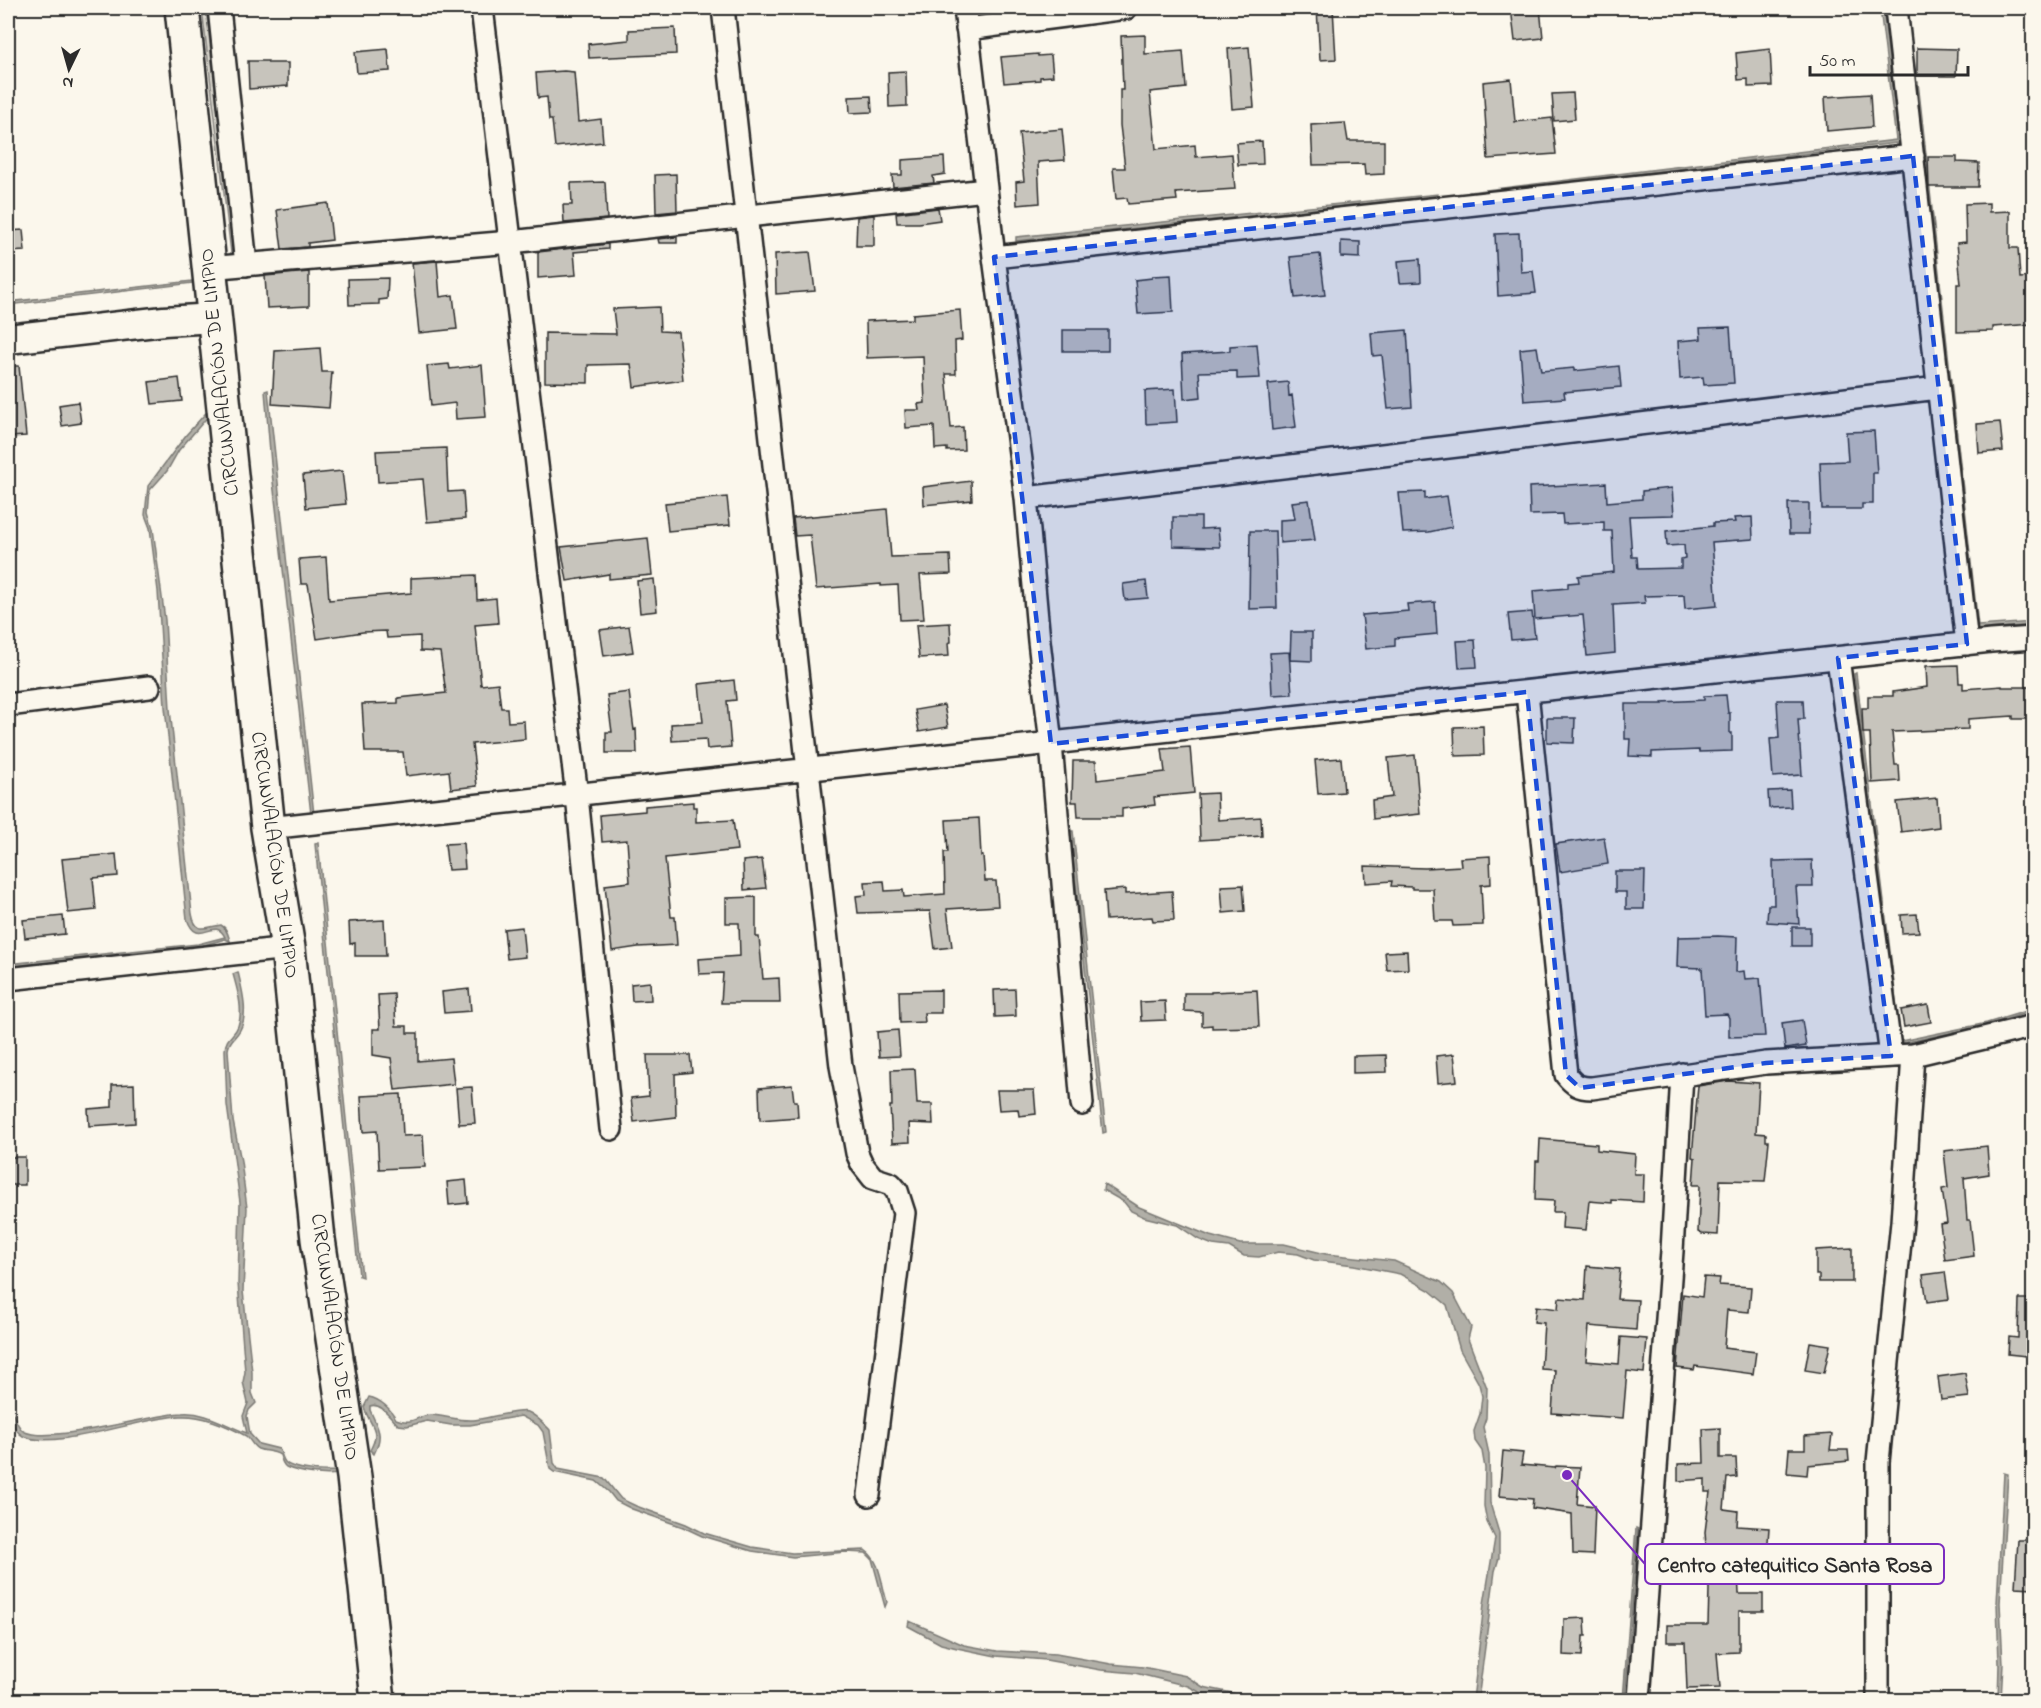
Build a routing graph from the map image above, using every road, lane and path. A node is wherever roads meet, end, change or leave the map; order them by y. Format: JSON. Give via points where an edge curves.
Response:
{"nodes":[{"id":1,"x":182,"y":8,"type":"edge"},
{"id":2,"x":219,"y":8,"type":"edge"},
{"id":3,"x":482,"y":8,"type":"edge"},
{"id":4,"x":723,"y":8,"type":"edge"},
{"id":5,"x":965,"y":8,"type":"edge"},
{"id":6,"x":1126,"y":8,"type":"edge"},
{"id":7,"x":1896,"y":8,"type":"edge"},
{"id":8,"x":967,"y":29,"type":"junction"},
{"id":9,"x":1913,"y":156,"type":"junction"},
{"id":10,"x":986,"y":190,"type":"junction"},
{"id":11,"x":747,"y":216,"type":"junction"},
{"id":12,"x":511,"y":242,"type":"junction"},
{"id":13,"x":994,"y":257,"type":"junction"},
{"id":14,"x":246,"y":265,"type":"junction"},
{"id":15,"x":212,"y":295,"type":"junction"},
{"id":16,"x":8,"y":320,"type":"edge"},
{"id":17,"x":8,"y":339,"type":"edge"},
{"id":18,"x":1938,"y":388,"type":"junction"},
{"id":19,"x":1026,"y":498,"type":"junction"},
{"id":20,"x":2034,"y":638,"type":"edge"},
{"id":21,"x":1967,"y":644,"type":"junction"},
{"id":22,"x":1838,"y":658,"type":"junction"},
{"id":23,"x":149,"y":687,"type":"dead end"},
{"id":24,"x":1527,"y":692,"type":"junction"},
{"id":25,"x":8,"y":705,"type":"edge"},
{"id":26,"x":1051,"y":744,"type":"junction"},
{"id":27,"x":809,"y":771,"type":"junction"},
{"id":28,"x":577,"y":796,"type":"junction"},
{"id":29,"x":268,"y":828,"type":"junction"},
{"id":30,"x":288,"y":948,"type":"junction"},
{"id":31,"x":8,"y":979,"type":"edge"},
{"id":32,"x":2034,"y":1026,"type":"edge"},
{"id":33,"x":1913,"y":1055,"type":"junction"},
{"id":34,"x":1891,"y":1056,"type":"junction"},
{"id":35,"x":1682,"y":1074,"type":"junction"},
{"id":36,"x":1082,"y":1104,"type":"dead end"},
{"id":37,"x":611,"y":1129,"type":"dead end"},
{"id":38,"x":869,"y":1495,"type":"dead end"},
{"id":39,"x":378,"y":1701,"type":"edge"},
{"id":40,"x":1640,"y":1701,"type":"edge"},
{"id":41,"x":1878,"y":1701,"type":"edge"}],
"edges":[{"from":1,"to":15,"type":"highway","name":"CIRCUNVALACIÓN DE LIMPIO"},
{"from":2,"to":14,"type":"street"},
{"from":3,"to":12,"type":"street"},
{"from":4,"to":11,"type":"street"},
{"from":5,"to":8,"type":"street"},
{"from":6,"to":8,"type":"street"},
{"from":7,"to":9,"type":"street"},
{"from":8,"to":10,"type":"street"},
{"from":9,"to":13,"type":"street"},
{"from":9,"to":18,"type":"street"},
{"from":10,"to":11,"type":"street"},
{"from":10,"to":13,"type":"street"},
{"from":11,"to":12,"type":"street"},
{"from":11,"to":27,"type":"street"},
{"from":12,"to":14,"type":"street"},
{"from":12,"to":28,"type":"street"},
{"from":13,"to":19,"type":"street"},
{"from":14,"to":15,"type":"street"},
{"from":15,"to":16,"type":"street"},
{"from":15,"to":17,"type":"street","via":[[164,321]]},
{"from":15,"to":29,"type":"highway","name":"CIRCUNVALACIÓN DE LIMPIO"},
{"from":18,"to":19,"type":"street"},
{"from":18,"to":21,"type":"street"},
{"from":19,"to":26,"type":"street"},
{"from":20,"to":21,"type":"street"},
{"from":21,"to":22,"type":"street"},
{"from":22,"to":24,"type":"street"},
{"from":22,"to":34,"type":"street"},
{"from":23,"to":25,"type":"street"},
{"from":24,"to":26,"type":"street"},
{"from":24,"to":35,"type":"street","via":[[1566,1075],[1580,1088],[1592,1088]]},
{"from":26,"to":27,"type":"street"},
{"from":26,"to":36,"type":"street"},
{"from":27,"to":28,"type":"street"},
{"from":27,"to":38,"type":"street","via":[[839,1055],[857,1153],[873,1178],[891,1184],[897,1191],[904,1213]]},
{"from":28,"to":29,"type":"street"},
{"from":28,"to":37,"type":"street"},
{"from":29,"to":30,"type":"highway","name":"CIRCUNVALACIÓN DE LIMPIO"},
{"from":30,"to":31,"type":"street"},
{"from":30,"to":39,"type":"highway","name":"CIRCUNVALACIÓN DE LIMPIO","via":[[318,1239],[354,1477]]},
{"from":32,"to":33,"type":"street"},
{"from":33,"to":34,"type":"street"},
{"from":33,"to":41,"type":"street","via":[[1902,1222],[1878,1462]]},
{"from":34,"to":35,"type":"street","via":[[1766,1063]]},
{"from":35,"to":40,"type":"street"}]}
